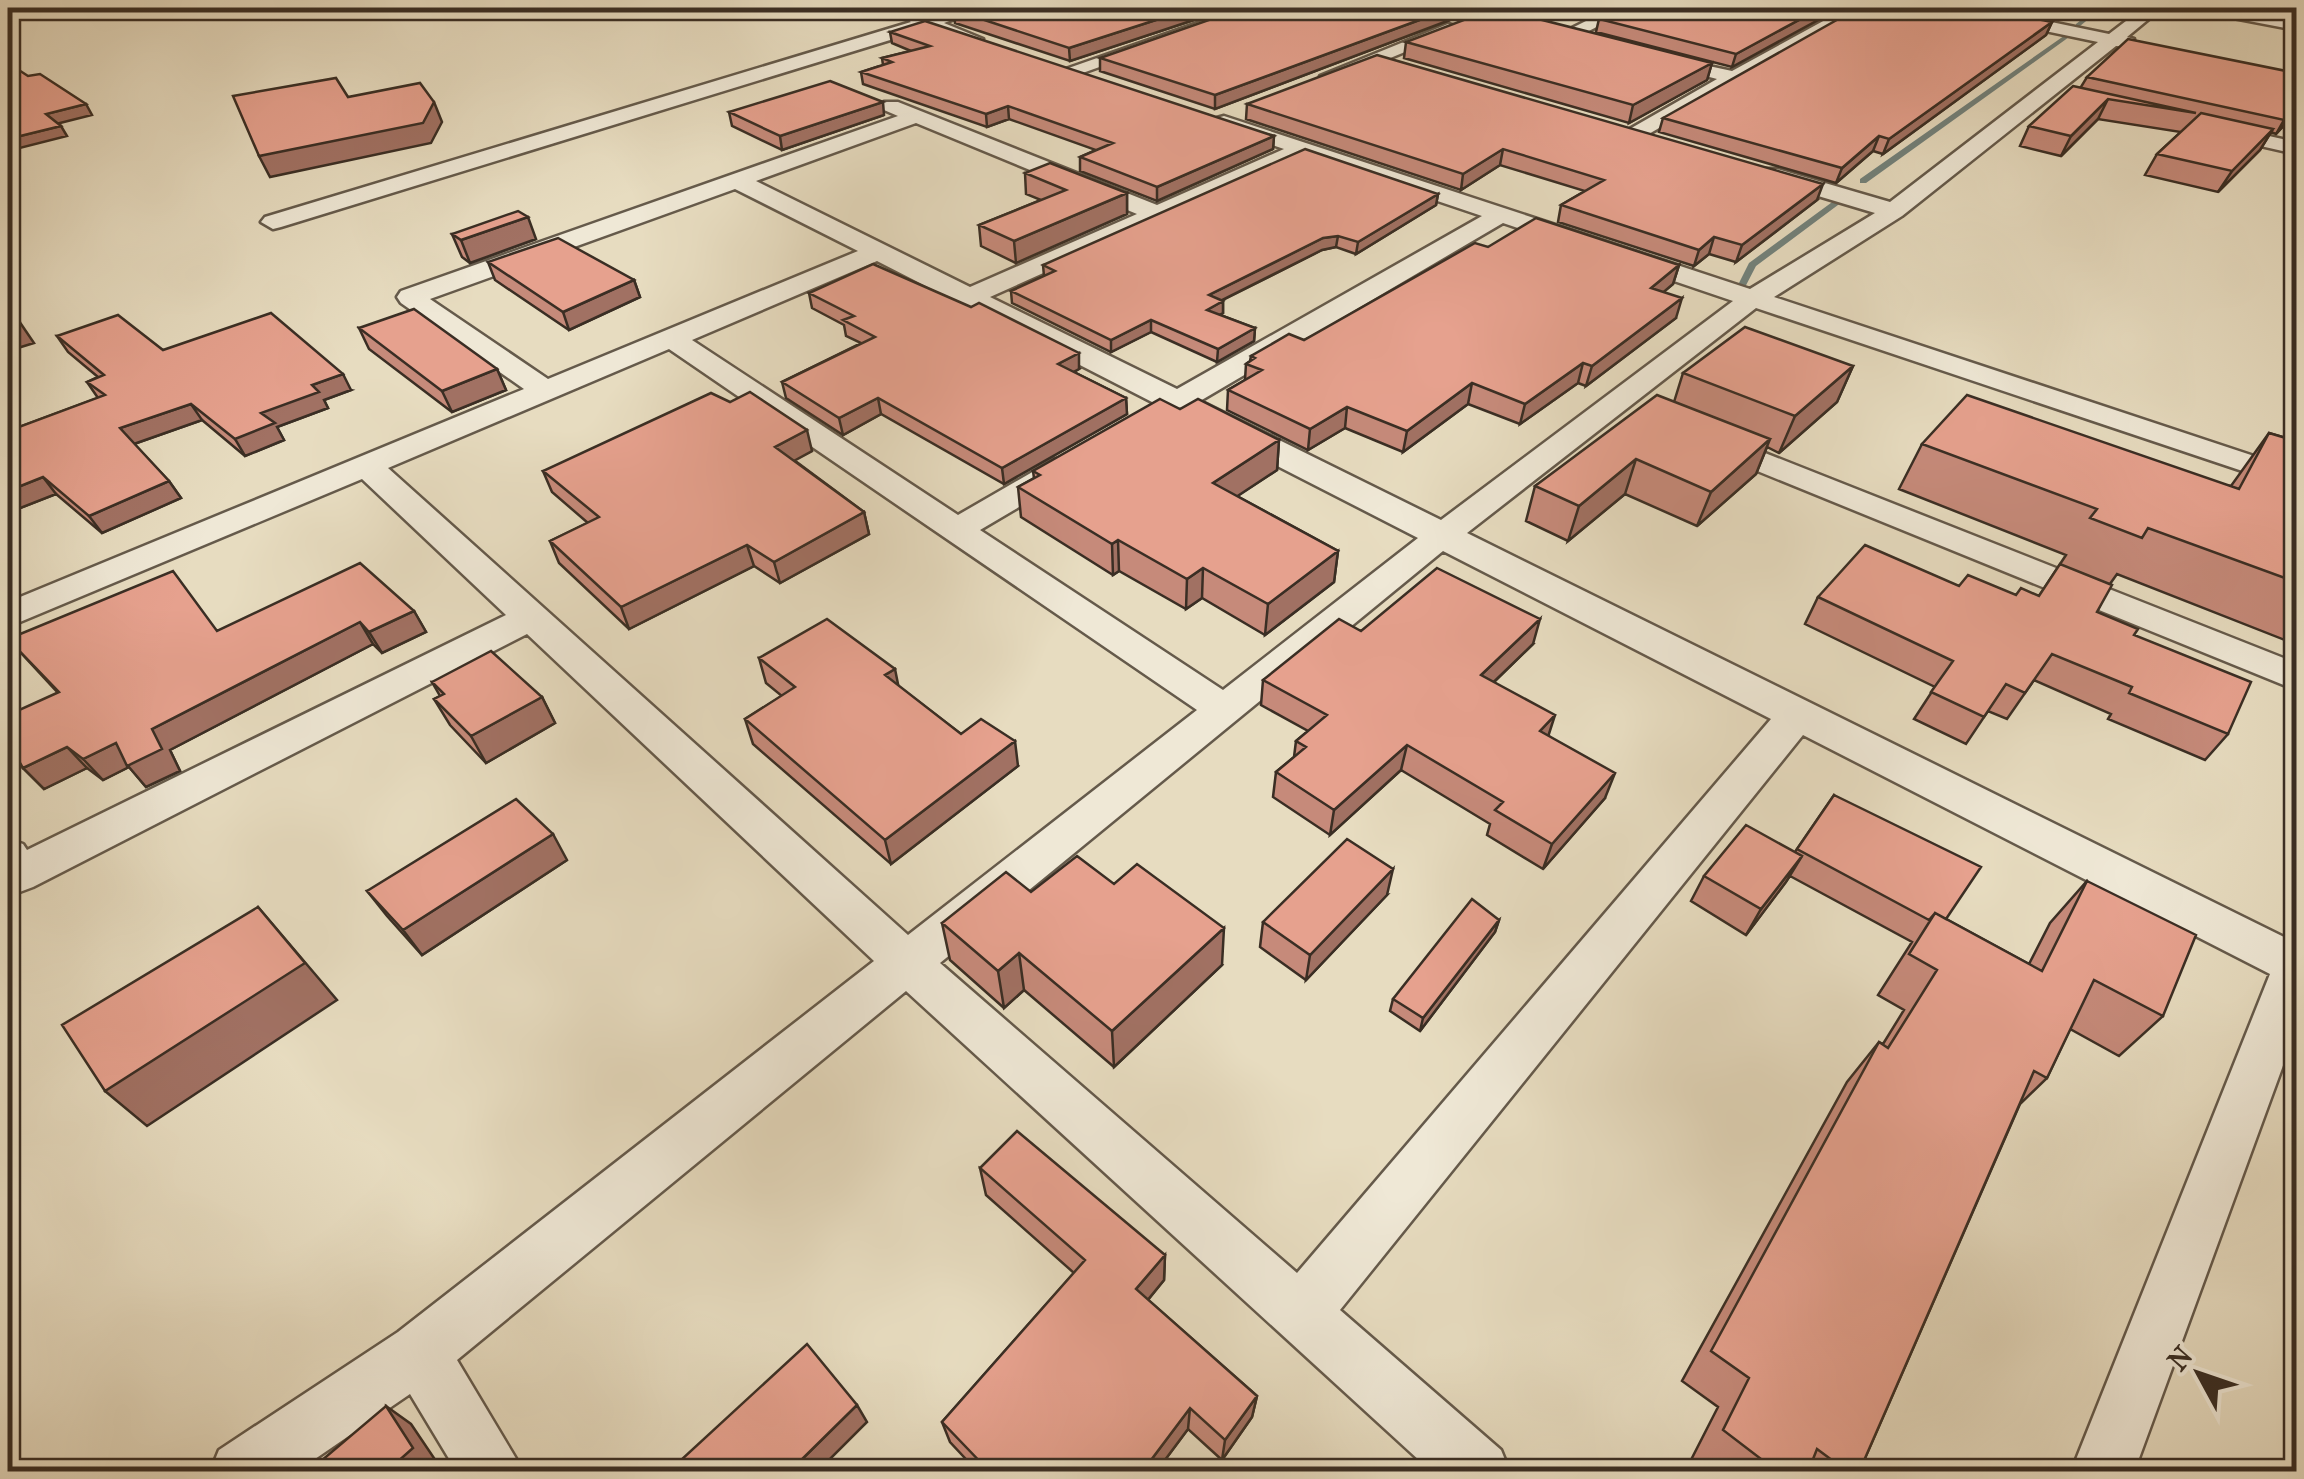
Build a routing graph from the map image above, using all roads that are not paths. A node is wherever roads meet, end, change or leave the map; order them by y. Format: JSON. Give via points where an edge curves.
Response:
{"nodes":[{"id":1,"x":900,"y":8,"type":"edge"},
{"id":2,"x":976,"y":8,"type":"edge"},
{"id":3,"x":1256,"y":8,"type":"edge"},
{"id":4,"x":1626,"y":8,"type":"edge"},
{"id":5,"x":1859,"y":8,"type":"edge"},
{"id":6,"x":1960,"y":8,"type":"edge"},
{"id":7,"x":2154,"y":8,"type":"edge"},
{"id":8,"x":2190,"y":8,"type":"edge"},
{"id":9,"x":1474,"y":21,"type":"edge"},
{"id":10,"x":926,"y":23,"type":"junction"},
{"id":11,"x":2296,"y":25,"type":"edge"},
{"id":12,"x":2125,"y":43,"type":"junction"},
{"id":13,"x":1604,"y":44,"type":"edge"},
{"id":14,"x":998,"y":47,"type":"edge"},
{"id":15,"x":1641,"y":54,"type":"edge"},
{"id":16,"x":1374,"y":59,"type":"junction"},
{"id":17,"x":786,"y":65,"type":"junction"},
{"id":18,"x":1410,"y":70,"type":"edge"},
{"id":19,"x":1733,"y":77,"type":"junction"},
{"id":20,"x":824,"y":80,"type":"edge"},
{"id":21,"x":1107,"y":83,"type":"edge"},
{"id":22,"x":1304,"y":86,"type":"edge"},
{"id":23,"x":861,"y":94,"type":"edge"},
{"id":24,"x":1252,"y":106,"type":"edge"},
{"id":25,"x":916,"y":116,"type":"junction"},
{"id":26,"x":2202,"y":127,"type":"edge"},
{"id":27,"x":1670,"y":145,"type":"edge"},
{"id":28,"x":1304,"y":148,"type":"junction"},
{"id":29,"x":2296,"y":148,"type":"edge"},
{"id":30,"x":1744,"y":167,"type":"edge"},
{"id":31,"x":736,"y":180,"type":"junction"},
{"id":32,"x":1894,"y":211,"type":"junction"},
{"id":33,"x":1156,"y":213,"type":"junction"},
{"id":34,"x":1502,"y":214,"type":"junction"},
{"id":35,"x":273,"y":222,"type":"dead end"},
{"id":36,"x":880,"y":252,"type":"junction"},
{"id":37,"x":968,"y":296,"type":"junction"},
{"id":38,"x":1752,"y":300,"type":"junction"},
{"id":39,"x":671,"y":338,"type":"junction"},
{"id":40,"x":545,"y":390,"type":"junction"},
{"id":41,"x":1177,"y":402,"type":"junction"},
{"id":42,"x":1126,"y":431,"type":"edge"},
{"id":43,"x":1689,"y":432,"type":"edge"},
{"id":44,"x":1092,"y":451,"type":"edge"},
{"id":45,"x":366,"y":465,"type":"junction"},
{"id":46,"x":2296,"y":480,"type":"edge"},
{"id":47,"x":957,"y":529,"type":"junction"},
{"id":48,"x":1441,"y":536,"type":"junction"},
{"id":49,"x":8,"y":614,"type":"edge"},
{"id":50,"x":533,"y":616,"type":"junction"},
{"id":51,"x":2296,"y":678,"type":"edge"},
{"id":52,"x":1226,"y":710,"type":"junction"},
{"id":53,"x":1798,"y":714,"type":"junction"},
{"id":54,"x":8,"y":856,"type":"edge"},
{"id":55,"x":905,"y":961,"type":"junction"},
{"id":56,"x":2296,"y":966,"type":"edge"},
{"id":57,"x":1301,"y":1312,"type":"junction"},
{"id":58,"x":419,"y":1353,"type":"junction"},
{"id":59,"x":240,"y":1472,"type":"edge"},
{"id":60,"x":492,"y":1472,"type":"edge"},
{"id":61,"x":1479,"y":1472,"type":"edge"},
{"id":62,"x":2102,"y":1472,"type":"edge"}],
"edges":[{"from":1,"to":10,"type":"street"},
{"from":2,"to":10,"type":"street"},
{"from":3,"to":21,"type":"street","via":[[1061,68]]},
{"from":4,"to":13,"type":"street","via":[[1557,32]]},
{"from":5,"to":19,"type":"street"},
{"from":6,"to":12,"type":"street"},
{"from":7,"to":12,"type":"street"},
{"from":8,"to":11,"type":"street"},
{"from":9,"to":16,"type":"street"},
{"from":10,"to":14,"type":"street"},
{"from":10,"to":17,"type":"street"},
{"from":12,"to":32,"type":"street"},
{"from":15,"to":19,"type":"street"},
{"from":16,"to":18,"type":"street"},
{"from":16,"to":22,"type":"street"},
{"from":17,"to":20,"type":"street"},
{"from":17,"to":35,"type":"street"},
{"from":19,"to":27,"type":"street","via":[[1623,131]]},
{"from":23,"to":25,"type":"street"},
{"from":24,"to":28,"type":"street","via":[[1208,116]]},
{"from":25,"to":31,"type":"street"},
{"from":25,"to":33,"type":"street"},
{"from":26,"to":29,"type":"street"},
{"from":28,"to":33,"type":"street"},
{"from":28,"to":34,"type":"street"},
{"from":30,"to":32,"type":"street"},
{"from":31,"to":36,"type":"street"},
{"from":31,"to":40,"type":"street","via":[[410,296]]},
{"from":32,"to":38,"type":"street"},
{"from":33,"to":37,"type":"street"},
{"from":34,"to":38,"type":"street"},
{"from":34,"to":41,"type":"street"},
{"from":36,"to":37,"type":"street"},
{"from":36,"to":39,"type":"street"},
{"from":37,"to":41,"type":"street"},
{"from":38,"to":46,"type":"street"},
{"from":38,"to":48,"type":"street","via":[[1634,410]]},
{"from":39,"to":40,"type":"street"},
{"from":39,"to":47,"type":"street"},
{"from":40,"to":45,"type":"street"},
{"from":41,"to":42,"type":"street"},
{"from":41,"to":48,"type":"street"},
{"from":43,"to":51,"type":"street"},
{"from":44,"to":47,"type":"street"},
{"from":45,"to":49,"type":"street"},
{"from":45,"to":50,"type":"street"},
{"from":47,"to":52,"type":"street"},
{"from":48,"to":52,"type":"street"},
{"from":48,"to":53,"type":"street"},
{"from":50,"to":54,"type":"street","via":[[18,874]]},
{"from":50,"to":55,"type":"street"},
{"from":52,"to":55,"type":"street"},
{"from":53,"to":56,"type":"street"},
{"from":53,"to":57,"type":"street"},
{"from":55,"to":57,"type":"street"},
{"from":55,"to":58,"type":"street"},
{"from":56,"to":62,"type":"street"},
{"from":57,"to":61,"type":"street"},
{"from":58,"to":59,"type":"street"},
{"from":58,"to":60,"type":"street"}]}
